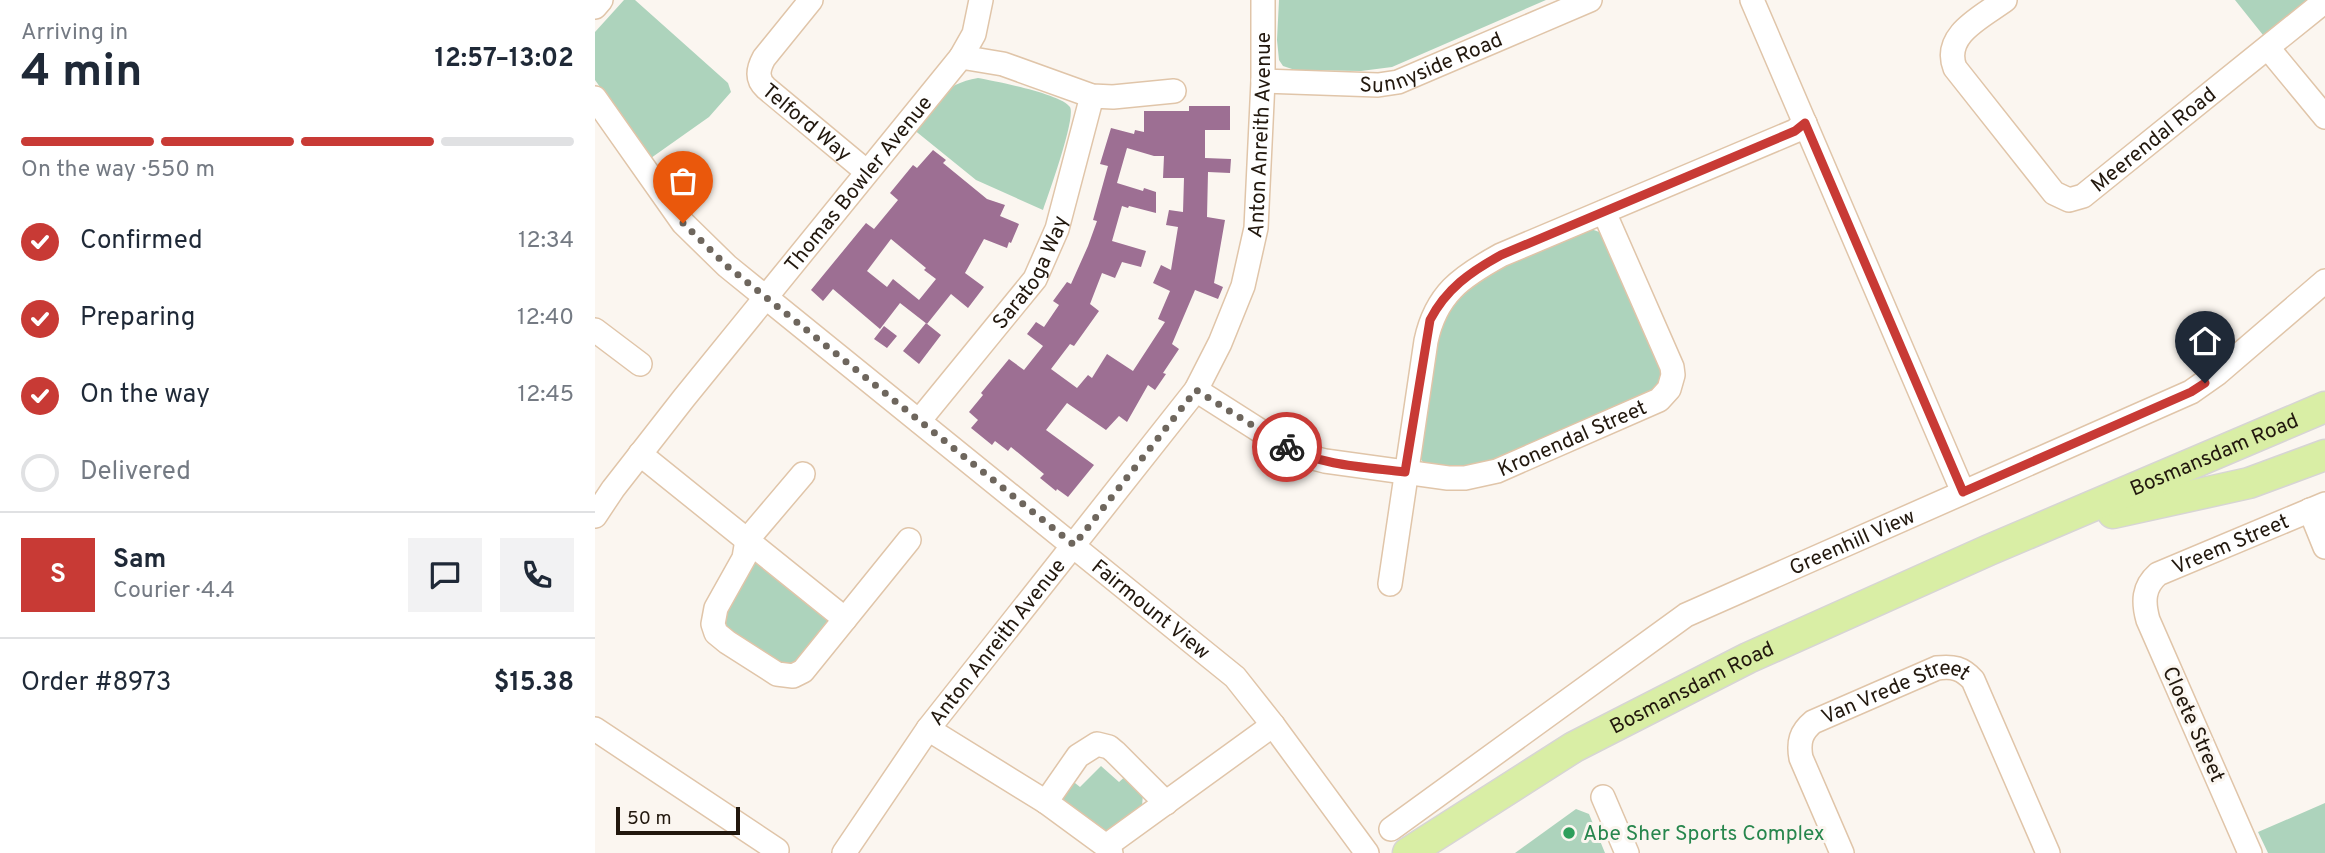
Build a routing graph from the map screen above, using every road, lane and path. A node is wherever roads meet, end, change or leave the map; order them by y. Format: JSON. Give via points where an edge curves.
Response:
{"nodes":[{"id":1,"x":601,"y":0,"type":"edge"},
{"id":2,"x":811,"y":0,"type":"edge"},
{"id":3,"x":981,"y":0,"type":"edge"},
{"id":4,"x":1263,"y":0,"type":"edge"},
{"id":5,"x":1590,"y":0,"type":"edge"},
{"id":6,"x":1752,"y":0,"type":"edge"},
{"id":7,"x":2005,"y":0,"type":"edge"},
{"id":8,"x":2325,"y":1,"type":"edge"},
{"id":9,"x":595,"y":7,"type":"edge"},
{"id":10,"x":2268,"y":48,"type":"junction"},
{"id":11,"x":961,"y":57,"type":"junction"},
{"id":12,"x":1263,"y":81,"type":"junction"},
{"id":13,"x":1174,"y":91,"type":"dead end"},
{"id":14,"x":1092,"y":96,"type":"junction"},
{"id":15,"x":595,"y":98,"type":"edge"},
{"id":16,"x":2325,"y":117,"type":"edge"},
{"id":17,"x":1805,"y":123,"type":"junction"},
{"id":18,"x":867,"y":172,"type":"junction"},
{"id":19,"x":1604,"y":212,"type":"junction"},
{"id":20,"x":2325,"y":281,"type":"edge"},
{"id":21,"x":767,"y":297,"type":"junction"},
{"id":22,"x":595,"y":330,"type":"edge"},
{"id":23,"x":640,"y":364,"type":"dead end"},
{"id":24,"x":1196,"y":390,"type":"junction"},
{"id":25,"x":2325,"y":407,"type":"edge"},
{"id":26,"x":919,"y":421,"type":"junction"},
{"id":27,"x":640,"y":454,"type":"junction"},
{"id":28,"x":2325,"y":455,"type":"edge"},
{"id":29,"x":1405,"y":472,"type":"junction"},
{"id":30,"x":803,"y":474,"type":"dead end"},
{"id":31,"x":1963,"y":492,"type":"junction"},
{"id":32,"x":2317,"y":507,"type":"edge"},
{"id":33,"x":595,"y":516,"type":"edge"},
{"id":34,"x":747,"y":540,"type":"junction"},
{"id":35,"x":909,"y":540,"type":"dead end"},
{"id":36,"x":1074,"y":545,"type":"junction"},
{"id":37,"x":2325,"y":547,"type":"edge"},
{"id":38,"x":1989,"y":550,"type":"junction"},
{"id":39,"x":1390,"y":584,"type":"dead end"},
{"id":40,"x":2145,"y":594,"type":"joint"},
{"id":41,"x":845,"y":619,"type":"junction"},
{"id":42,"x":1273,"y":724,"type":"junction"},
{"id":43,"x":595,"y":729,"type":"edge"},
{"id":44,"x":928,"y":729,"type":"junction"},
{"id":45,"x":1603,"y":797,"type":"dead end"},
{"id":46,"x":1046,"y":802,"type":"junction"},
{"id":47,"x":1166,"y":803,"type":"junction"},
{"id":48,"x":1400,"y":841,"type":"edge"},
{"id":49,"x":1109,"y":849,"type":"edge"},
{"id":50,"x":777,"y":850,"type":"dead end"},
{"id":51,"x":845,"y":853,"type":"edge"},
{"id":52,"x":1367,"y":853,"type":"edge"},
{"id":53,"x":1627,"y":853,"type":"edge"},
{"id":54,"x":1842,"y":853,"type":"edge"},
{"id":55,"x":2048,"y":853,"type":"edge"},
{"id":56,"x":2250,"y":853,"type":"edge"}],
"edges":[{"from":1,"to":9,"type":"street"},
{"from":2,"to":18,"type":"street","name":"Telford Way","via":[[760,65],[761,84]]},
{"from":3,"to":11,"type":"street","via":[[974,34]]},
{"from":4,"to":12,"type":"street","name":"Anton Anreith Avenue"},
{"from":5,"to":12,"type":"street","name":"Sunnyside Road","via":[[1398,82]]},
{"from":6,"to":17,"type":"street"},
{"from":7,"to":10,"type":"street","name":"Meerendal Road","via":[[1958,36],[1953,45],[1955,68],[2054,193],[2069,200],[2083,196]]},
{"from":8,"to":10,"type":"street","name":"Meerendal Road"},
{"from":10,"to":16,"type":"street"},
{"from":11,"to":14,"type":"street","via":[[1003,64]]},
{"from":11,"to":18,"type":"street","name":"Thomas Bowler Avenue"},
{"from":12,"to":24,"type":"street","name":"Anton Anreith Avenue","via":[[1256,228],[1243,286]]},
{"from":13,"to":14,"type":"street"},
{"from":14,"to":26,"type":"street","name":"Saratoga Way","via":[[1057,229],[1035,279]]},
{"from":15,"to":21,"type":"street","name":"Fairmount View","via":[[683,223]]},
{"from":17,"to":19,"type":"street"},
{"from":17,"to":31,"type":"street"},
{"from":18,"to":21,"type":"street","name":"Thomas Bowler Avenue"},
{"from":19,"to":29,"type":"street","via":[[1476,268],[1439,303],[1430,320]]},
{"from":19,"to":29,"type":"street","name":"Kronendal Street","via":[[1672,367],[1666,394],[1497,471],[1465,478]]},
{"from":20,"to":31,"type":"street","name":"Greenhill View","via":[[2191,392]]},
{"from":21,"to":26,"type":"street","name":"Fairmount View"},
{"from":21,"to":27,"type":"street","name":"Thomas Bowler Avenue"},
{"from":22,"to":23,"type":"street"},
{"from":24,"to":29,"type":"street","name":"Kronendal Street","via":[[1302,455]]},
{"from":24,"to":36,"type":"street","name":"Anton Anreith Avenue"},
{"from":25,"to":38,"type":"main road","name":"Bosmansdam Road"},
{"from":26,"to":36,"type":"street","name":"Fairmount View"},
{"from":27,"to":33,"type":"street","name":"Thomas Bowler Avenue"},
{"from":27,"to":34,"type":"street"},
{"from":28,"to":38,"type":"main road","name":"Bosmansdam Road","via":[[2249,483],[2119,511]]},
{"from":29,"to":39,"type":"street"},
{"from":30,"to":34,"type":"street"},
{"from":31,"to":48,"type":"street","name":"Greenhill View","via":[[1686,615]]},
{"from":32,"to":37,"type":"street"},
{"from":32,"to":40,"type":"street","name":"Vreem Street","via":[[2158,574]]},
{"from":34,"to":41,"type":"street"},
{"from":34,"to":41,"type":"street","via":[[744,558],[713,617],[714,629],[727,642],[778,674],[793,676],[803,671]]},
{"from":35,"to":41,"type":"street"},
{"from":36,"to":42,"type":"street","name":"Fairmount View","via":[[1235,677]]},
{"from":36,"to":44,"type":"street","name":"Anton Anreith Avenue"},
{"from":38,"to":48,"type":"main road","name":"Bosmansdam Road","via":[[1748,658]]},
{"from":40,"to":56,"type":"street","name":"Cloete Street","via":[[2148,620]]},
{"from":42,"to":47,"type":"street"},
{"from":42,"to":52,"type":"street","name":"Fairmount View"},
{"from":43,"to":50,"type":"street"},
{"from":44,"to":46,"type":"street"},
{"from":44,"to":51,"type":"street","name":"Anton Anreith Avenue"},
{"from":45,"to":53,"type":"street"},
{"from":46,"to":47,"type":"street","via":[[1078,756],[1097,744],[1115,752]]},
{"from":46,"to":49,"type":"street"},
{"from":47,"to":49,"type":"street"},
{"from":54,"to":55,"type":"street","name":"Van Vrede Street","via":[[1801,758],[1803,733],[1813,722],[1947,667],[1965,672],[1973,680]]}]}
